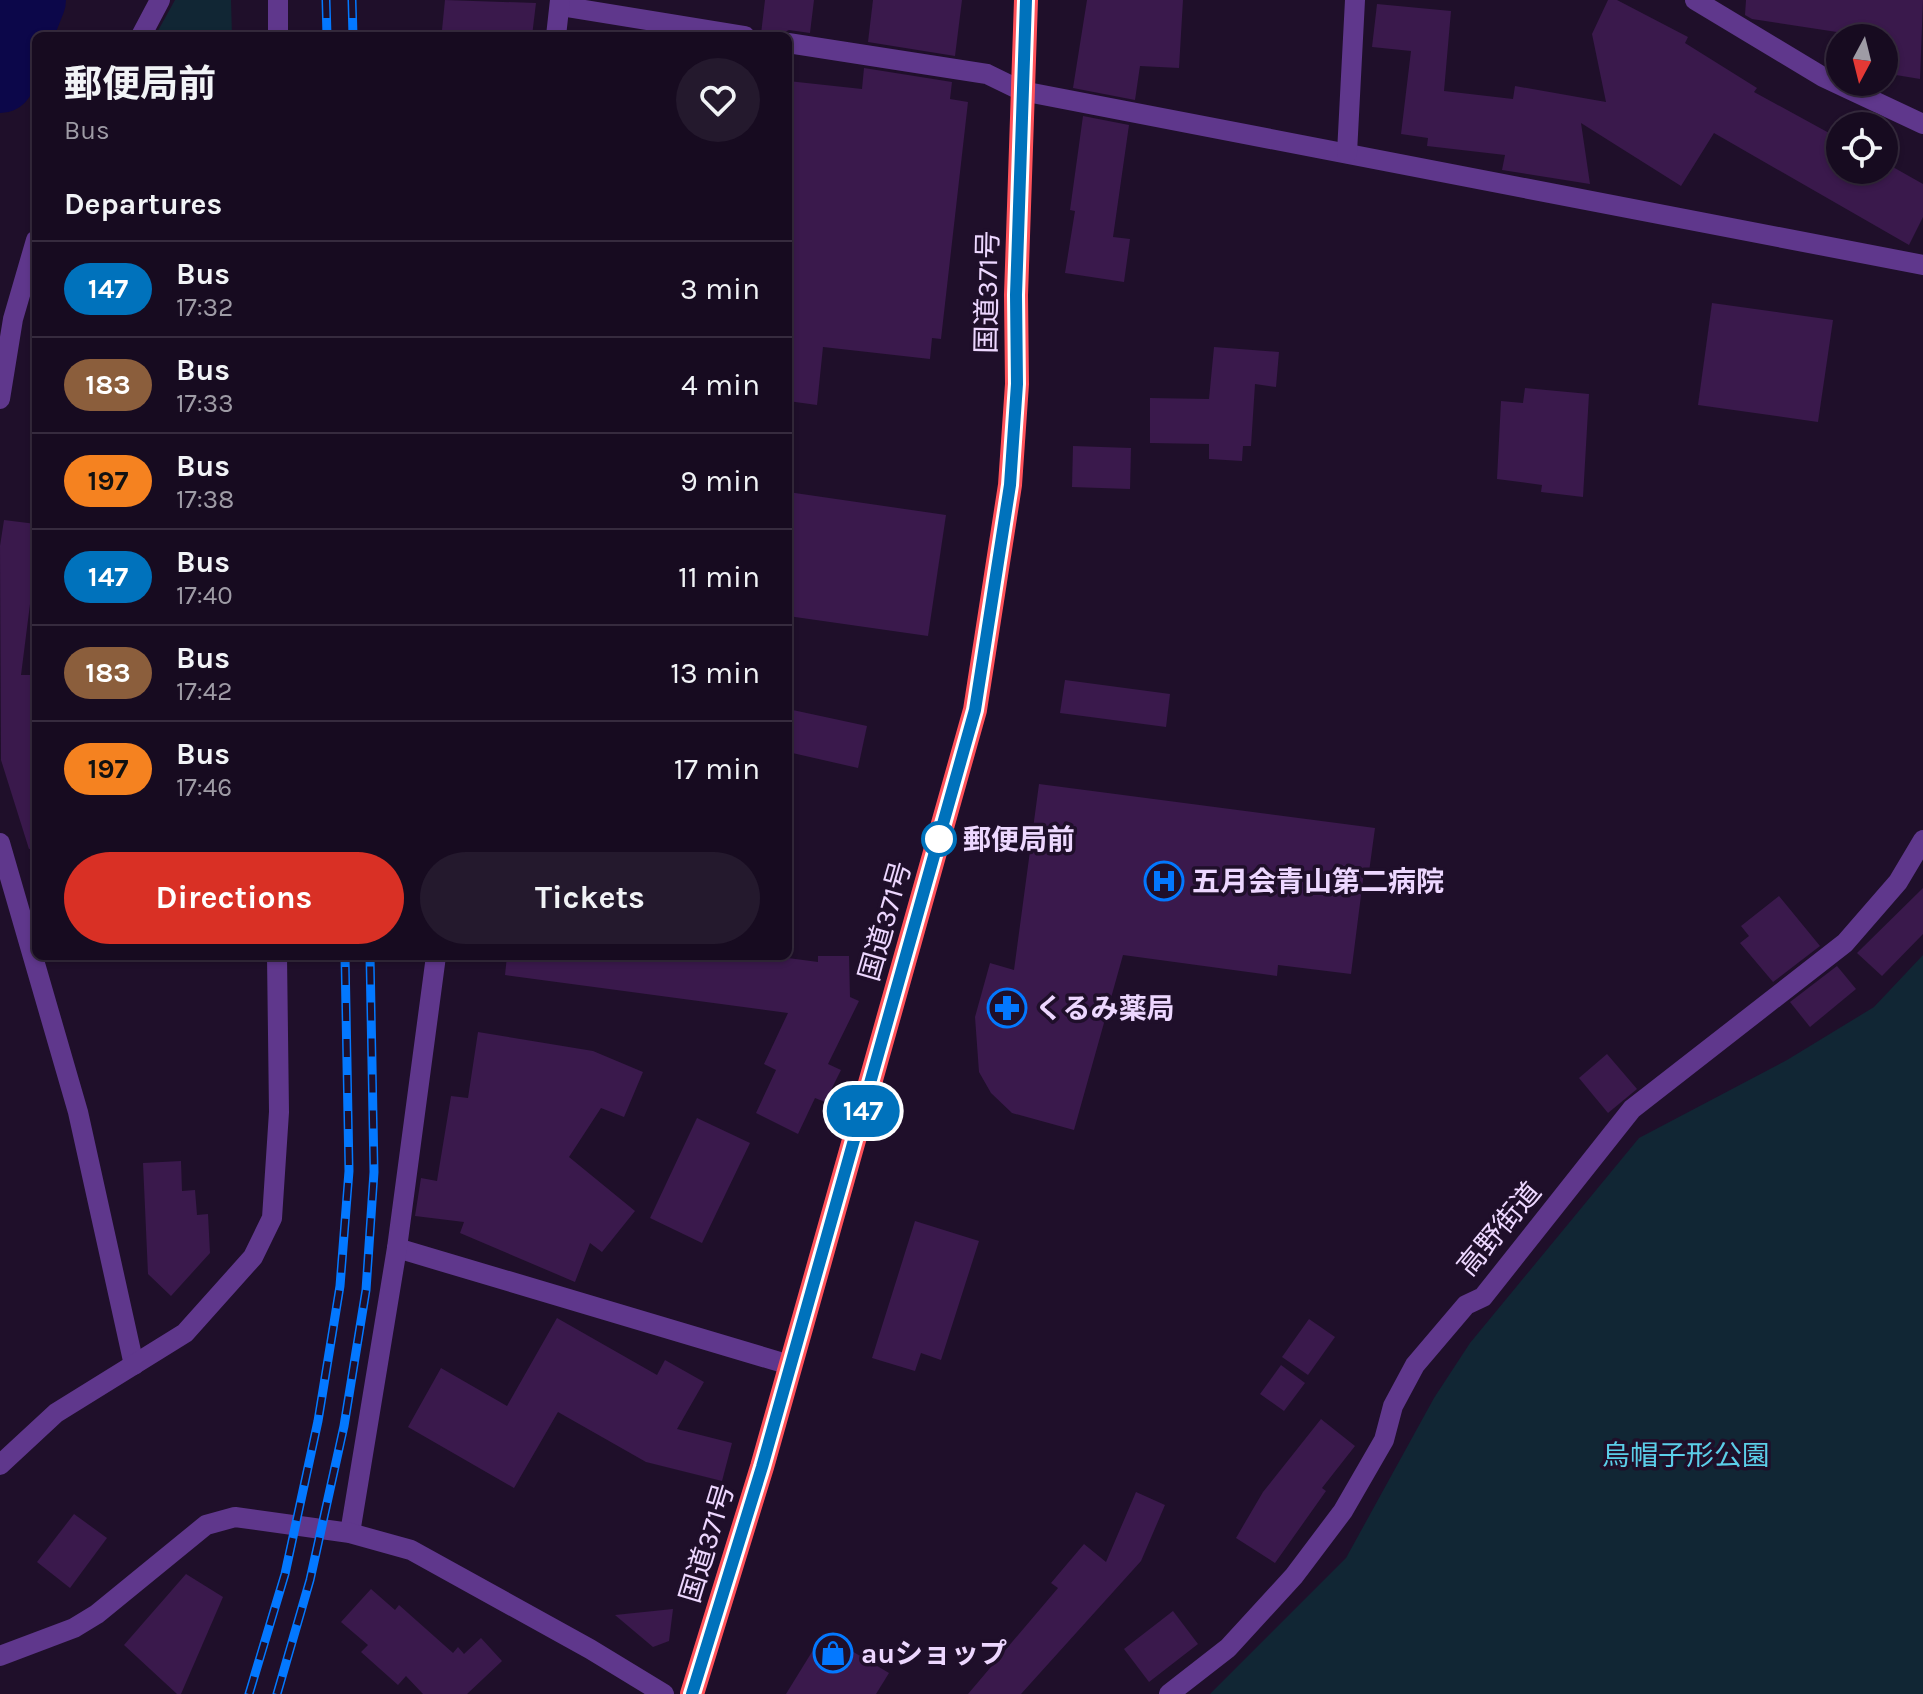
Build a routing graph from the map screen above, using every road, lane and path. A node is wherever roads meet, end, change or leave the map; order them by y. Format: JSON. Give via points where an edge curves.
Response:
{"nodes":[{"id":1,"x":160,"y":0,"type":"edge"},
{"id":2,"x":278,"y":0,"type":"edge"},
{"id":3,"x":1026,"y":0,"type":"edge"},
{"id":4,"x":1355,"y":0,"type":"edge"},
{"id":5,"x":1695,"y":0,"type":"edge"},
{"id":6,"x":560,"y":3,"type":"edge"},
{"id":7,"x":143,"y":32,"type":"edge"},
{"id":8,"x":278,"y":32,"type":"edge"},
{"id":9,"x":556,"y":32,"type":"edge"},
{"id":10,"x":723,"y":32,"type":"edge"},
{"id":11,"x":792,"y":44,"type":"edge"},
{"id":12,"x":1022,"y":91,"type":"junction"},
{"id":13,"x":1923,"y":124,"type":"edge"},
{"id":14,"x":1347,"y":153,"type":"junction"},
{"id":15,"x":32,"y":254,"type":"edge"},
{"id":16,"x":1923,"y":265,"type":"edge"},
{"id":17,"x":0,"y":399,"type":"edge"},
{"id":18,"x":1923,"y":840,"type":"edge"},
{"id":19,"x":0,"y":843,"type":"edge"},
{"id":20,"x":32,"y":953,"type":"edge"},
{"id":21,"x":34,"y":960,"type":"edge"},
{"id":22,"x":277,"y":960,"type":"edge"},
{"id":23,"x":435,"y":960,"type":"edge"},
{"id":24,"x":397,"y":1248,"type":"junction"},
{"id":25,"x":134,"y":1365,"type":"junction"},
{"id":26,"x":790,"y":1365,"type":"junction"},
{"id":27,"x":0,"y":1465,"type":"edge"},
{"id":28,"x":350,"y":1533,"type":"junction"},
{"id":29,"x":0,"y":1656,"type":"edge"},
{"id":30,"x":664,"y":1694,"type":"edge"},
{"id":31,"x":692,"y":1694,"type":"edge"},
{"id":32,"x":1169,"y":1694,"type":"edge"}],
"edges":[{"from":1,"to":7,"type":"street"},
{"from":2,"to":8,"type":"street"},
{"from":3,"to":12,"type":"highway","name":"国道371号"},
{"from":4,"to":14,"type":"street"},
{"from":5,"to":13,"type":"street","via":[[1823,77]]},
{"from":6,"to":9,"type":"street"},
{"from":6,"to":10,"type":"street"},
{"from":11,"to":12,"type":"street","via":[[987,74]]},
{"from":12,"to":14,"type":"street"},
{"from":12,"to":26,"type":"highway","name":"国道371号","via":[[1010,485],[975,710]]},
{"from":14,"to":16,"type":"street"},
{"from":15,"to":17,"type":"street","via":[[13,319]]},
{"from":18,"to":32,"type":"street","name":"高野街道","via":[[1898,882],[1845,943],[1632,1109],[1483,1297],[1466,1305],[1415,1365],[1393,1406],[1384,1440],[1343,1511],[1294,1576],[1228,1648]]},
{"from":19,"to":20,"type":"street"},
{"from":21,"to":25,"type":"street","via":[[78,1112]]},
{"from":22,"to":25,"type":"street","via":[[279,1112],[272,1218],[253,1257],[221,1296],[185,1333]]},
{"from":23,"to":24,"type":"street"},
{"from":24,"to":26,"type":"street"},
{"from":24,"to":28,"type":"street"},
{"from":25,"to":27,"type":"street","via":[[56,1413]]},
{"from":26,"to":31,"type":"highway","name":"国道371号"},
{"from":28,"to":29,"type":"street","via":[[235,1517],[206,1525],[97,1614]]},
{"from":28,"to":30,"type":"street","via":[[411,1550]]}]}
